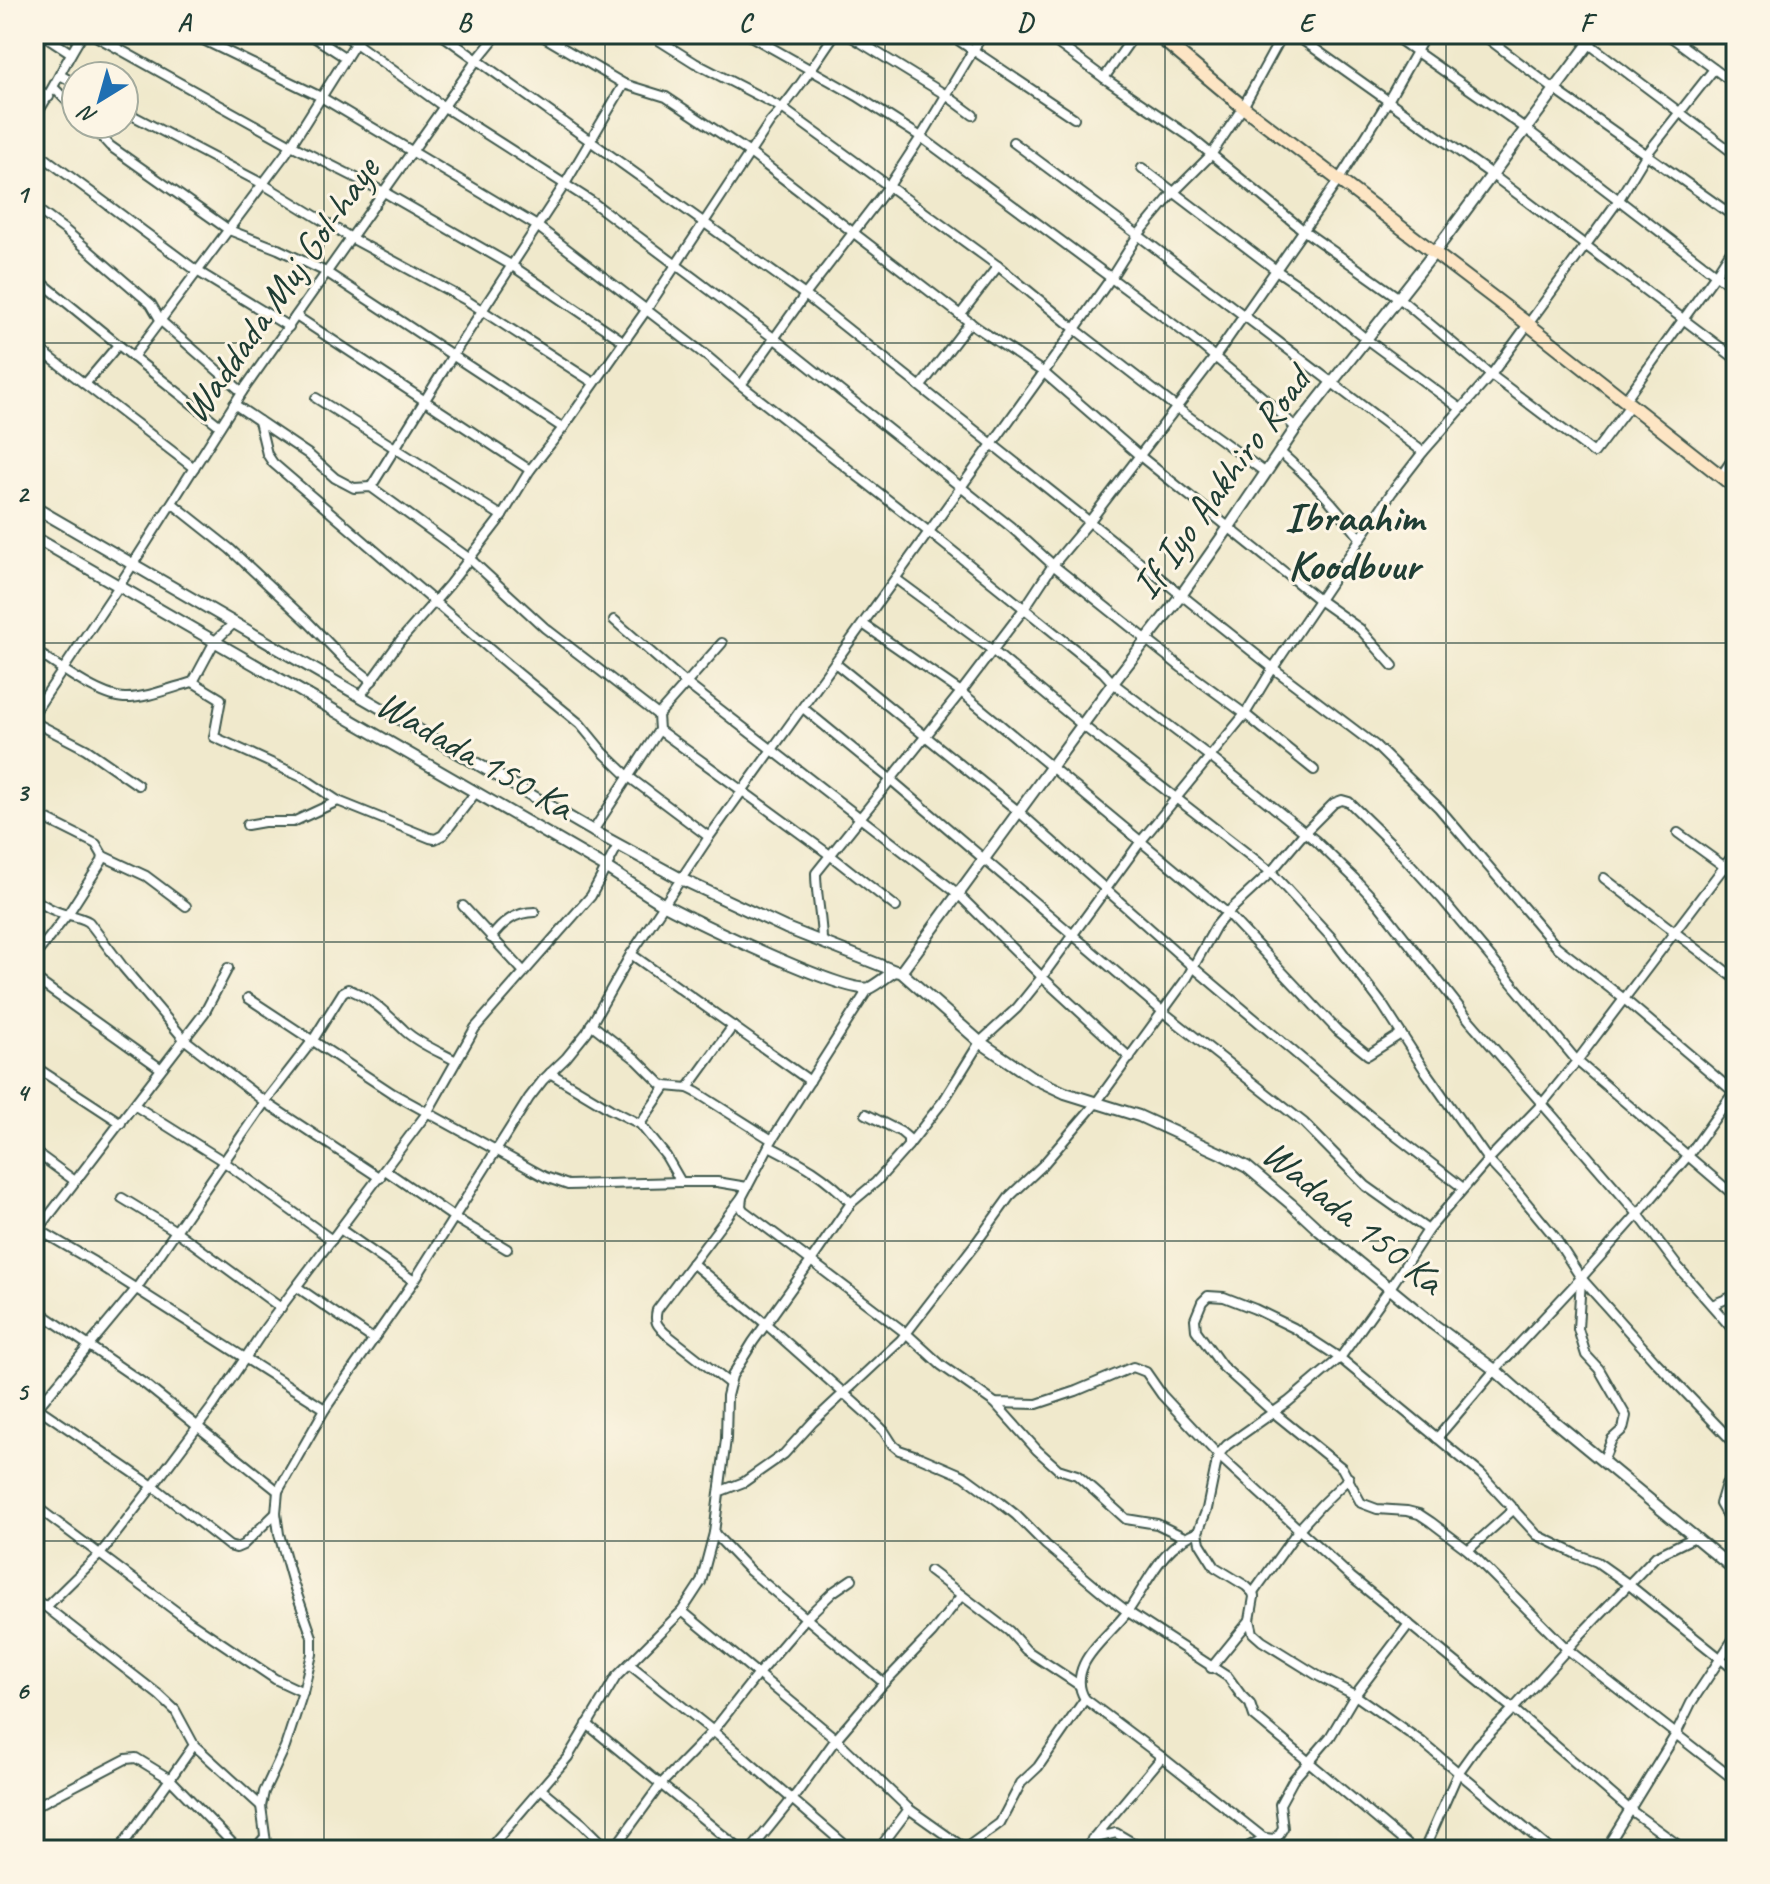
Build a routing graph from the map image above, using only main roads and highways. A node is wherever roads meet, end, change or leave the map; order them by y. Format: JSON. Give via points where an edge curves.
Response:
{"nodes":[{"id":1,"x":1156,"y":34,"type":"edge"},
{"id":2,"x":1736,"y":488,"type":"edge"}],
"edges":[{"from":1,"to":2,"type":"main road"}]}
